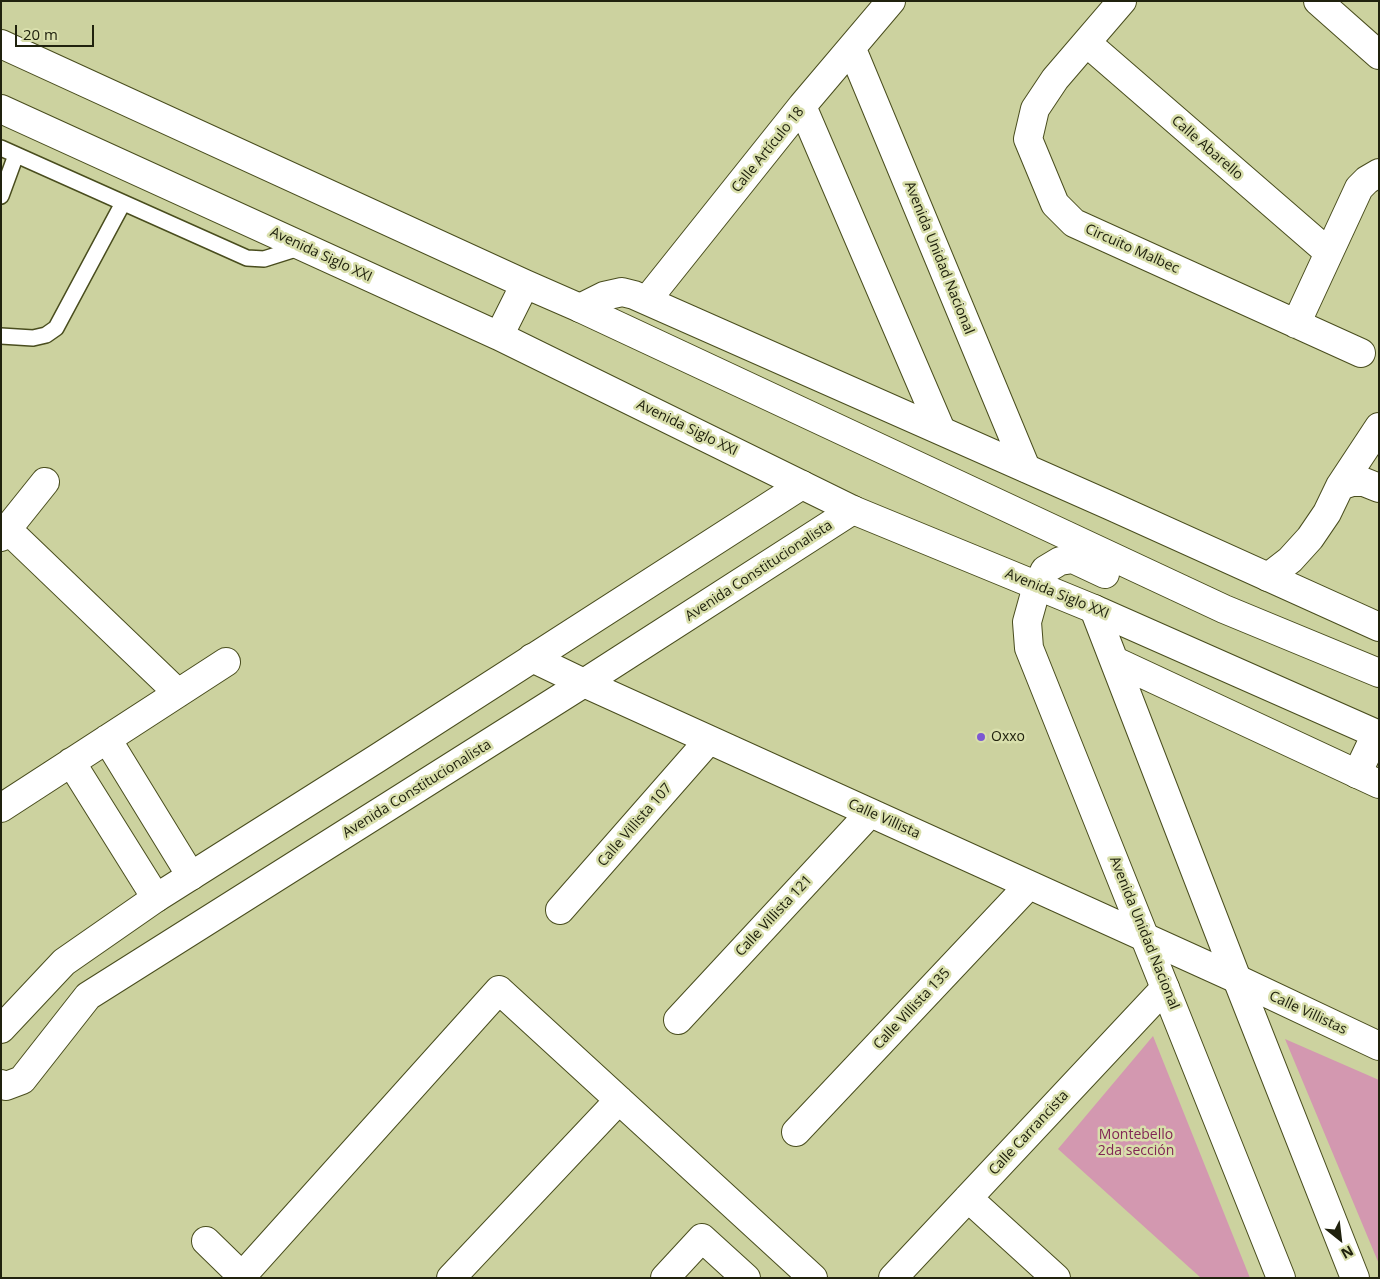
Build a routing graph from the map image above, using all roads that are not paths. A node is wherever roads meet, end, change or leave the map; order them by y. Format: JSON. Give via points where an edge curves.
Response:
{"nodes":[{"id":1,"x":891,"y":1,"type":"edge"},
{"id":2,"x":1122,"y":1,"type":"edge"},
{"id":3,"x":1318,"y":1,"type":"edge"},
{"id":4,"x":1087,"y":43,"type":"junction"},
{"id":5,"x":1,"y":44,"type":"edge"},
{"id":6,"x":852,"y":49,"type":"junction"},
{"id":7,"x":1379,"y":55,"type":"edge"},
{"id":8,"x":802,"y":106,"type":"junction"},
{"id":9,"x":1,"y":109,"type":"edge"},
{"id":10,"x":1,"y":148,"type":"edge"},
{"id":11,"x":16,"y":155,"type":"junction"},
{"id":12,"x":1379,"y":173,"type":"edge"},
{"id":13,"x":1,"y":196,"type":"edge"},
{"id":14,"x":123,"y":203,"type":"junction"},
{"id":15,"x":304,"y":247,"type":"junction"},
{"id":16,"x":1328,"y":252,"type":"junction"},
{"id":17,"x":525,"y":284,"type":"junction"},
{"id":18,"x":647,"y":300,"type":"junction"},
{"id":19,"x":580,"y":308,"type":"junction"},
{"id":20,"x":1296,"y":324,"type":"junction"},
{"id":21,"x":1,"y":336,"type":"edge"},
{"id":22,"x":500,"y":336,"type":"junction"},
{"id":23,"x":1361,"y":353,"type":"dead end"},
{"id":24,"x":1379,"y":427,"type":"edge"},
{"id":25,"x":941,"y":430,"type":"junction"},
{"id":26,"x":1026,"y":468,"type":"junction"},
{"id":27,"x":45,"y":482,"type":"dead end"},
{"id":28,"x":802,"y":485,"type":"junction"},
{"id":29,"x":1340,"y":486,"type":"junction"},
{"id":30,"x":1379,"y":488,"type":"edge"},
{"id":31,"x":853,"y":510,"type":"junction"},
{"id":32,"x":4,"y":533,"type":"edge"},
{"id":33,"x":1268,"y":577,"type":"junction"},
{"id":34,"x":1037,"y":586,"type":"junction"},
{"id":35,"x":1094,"y":609,"type":"junction"},
{"id":36,"x":1224,"y":609,"type":"junction"},
{"id":37,"x":1379,"y":627,"type":"edge"},
{"id":38,"x":532,"y":658,"type":"junction"},
{"id":39,"x":1115,"y":661,"type":"junction"},
{"id":40,"x":226,"y":662,"type":"dead end"},
{"id":41,"x":1379,"y":673,"type":"edge"},
{"id":42,"x":584,"y":683,"type":"junction"},
{"id":43,"x":178,"y":693,"type":"junction"},
{"id":44,"x":1377,"y":735,"type":"edge"},
{"id":45,"x":107,"y":739,"type":"junction"},
{"id":46,"x":709,"y":740,"type":"junction"},
{"id":47,"x":71,"y":762,"type":"junction"},
{"id":48,"x":1368,"y":779,"type":"edge"},
{"id":49,"x":2,"y":804,"type":"edge"},
{"id":50,"x":870,"y":813,"type":"junction"},
{"id":51,"x":191,"y":876,"type":"junction"},
{"id":52,"x":1029,"y":885,"type":"junction"},
{"id":53,"x":156,"y":898,"type":"junction"},
{"id":54,"x":560,"y":910,"type":"dead end"},
{"id":55,"x":1146,"y":938,"type":"junction"},
{"id":56,"x":1237,"y":979,"type":"junction"},
{"id":57,"x":1165,"y":988,"type":"junction"},
{"id":58,"x":678,"y":1020,"type":"dead end"},
{"id":59,"x":1,"y":1029,"type":"edge"},
{"id":60,"x":1379,"y":1046,"type":"edge"},
{"id":61,"x":1,"y":1084,"type":"edge"},
{"id":62,"x":619,"y":1100,"type":"junction"},
{"id":63,"x":796,"y":1132,"type":"dead end"},
{"id":64,"x":968,"y":1198,"type":"junction"},
{"id":65,"x":206,"y":1242,"type":"dead end"},
{"id":66,"x":243,"y":1277,"type":"edge"},
{"id":67,"x":451,"y":1278,"type":"edge"},
{"id":68,"x":665,"y":1278,"type":"edge"},
{"id":69,"x":746,"y":1278,"type":"edge"},
{"id":70,"x":813,"y":1278,"type":"edge"},
{"id":71,"x":893,"y":1278,"type":"edge"},
{"id":72,"x":1056,"y":1278,"type":"edge"},
{"id":73,"x":1281,"y":1278,"type":"edge"},
{"id":74,"x":1355,"y":1278,"type":"edge"}],
"edges":[{"from":1,"to":6,"type":"main road","name":"Calle Artículo 18"},
{"from":2,"to":4,"type":"main road","name":"Circuito Malbec"},
{"from":3,"to":7,"type":"main road"},
{"from":4,"to":16,"type":"main road","name":"Calle Abarello"},
{"from":4,"to":20,"type":"main road","name":"Circuito Malbec","via":[[1055,79],[1035,109],[1028,139],[1055,204],[1074,224]]},
{"from":5,"to":17,"type":"main road"},
{"from":6,"to":8,"type":"main road","name":"Calle Artículo 18"},
{"from":6,"to":26,"type":"main road","name":"Avenida Unidad Nacional"},
{"from":8,"to":18,"type":"main road","name":"Calle Artículo 18"},
{"from":8,"to":25,"type":"main road"},
{"from":9,"to":15,"type":"main road","name":"Avenida Siglo XXI"},
{"from":10,"to":11,"type":"lane"},
{"from":11,"to":13,"type":"lane"},
{"from":11,"to":14,"type":"lane"},
{"from":12,"to":16,"type":"main road","via":[[1359,188]]},
{"from":14,"to":15,"type":"lane","via":[[247,258],[264,259]]},
{"from":14,"to":21,"type":"lane","via":[[56,328],[33,338]]},
{"from":15,"to":22,"type":"main road","name":"Avenida Siglo XXI"},
{"from":16,"to":20,"type":"main road"},
{"from":17,"to":19,"type":"main road"},
{"from":17,"to":22,"type":"main road"},
{"from":18,"to":19,"type":"main road","via":[[622,292],[604,296]]},
{"from":18,"to":25,"type":"main road"},
{"from":19,"to":36,"type":"main road"},
{"from":20,"to":23,"type":"main road","name":"Circuito Malbec"},
{"from":22,"to":28,"type":"main road","name":"Avenida Siglo XXI"},
{"from":24,"to":29,"type":"main road"},
{"from":25,"to":26,"type":"main road"},
{"from":26,"to":33,"type":"main road"},
{"from":27,"to":32,"type":"main road"},
{"from":28,"to":31,"type":"main road","name":"Avenida Siglo XXI"},
{"from":28,"to":38,"type":"main road"},
{"from":29,"to":30,"type":"main road","via":[[1364,482]]},
{"from":29,"to":33,"type":"main road","via":[[1310,538],[1290,560]]},
{"from":31,"to":34,"type":"main road","name":"Avenida Siglo XXI"},
{"from":31,"to":42,"type":"main road","name":"Avenida Constitucionalista"},
{"from":32,"to":43,"type":"main road"},
{"from":33,"to":37,"type":"main road"},
{"from":34,"to":35,"type":"main road","name":"Avenida Siglo XXI"},
{"from":34,"to":36,"type":"main road","via":[[1045,570],[1060,561],[1074,559],[1179,608]]},
{"from":34,"to":55,"type":"main road","name":"Avenida Unidad Nacional","via":[[1027,622],[1029,648]]},
{"from":35,"to":39,"type":"main road"},
{"from":35,"to":44,"type":"main road","name":"Avenida Siglo XXI"},
{"from":36,"to":41,"type":"main road"},
{"from":38,"to":42,"type":"main road","name":"Calle Villista"},
{"from":38,"to":51,"type":"main road"},
{"from":39,"to":48,"type":"main road"},
{"from":39,"to":56,"type":"main road"},
{"from":40,"to":43,"type":"main road"},
{"from":42,"to":46,"type":"main road","name":"Calle Villista"},
{"from":42,"to":61,"type":"main road","name":"Avenida Constitucionalista","via":[[88,996],[22,1080],[6,1086]]},
{"from":43,"to":45,"type":"main road"},
{"from":44,"to":48,"type":"main road"},
{"from":45,"to":47,"type":"main road"},
{"from":45,"to":51,"type":"main road"},
{"from":46,"to":50,"type":"main road","name":"Calle Villista"},
{"from":46,"to":54,"type":"main road","name":"Calle Villista 107"},
{"from":47,"to":49,"type":"main road"},
{"from":47,"to":53,"type":"main road"},
{"from":50,"to":52,"type":"main road","name":"Calle Villista"},
{"from":50,"to":58,"type":"main road","name":"Calle Villista 121"},
{"from":51,"to":53,"type":"main road"},
{"from":52,"to":55,"type":"main road","name":"Calle Villista"},
{"from":52,"to":63,"type":"main road","name":"Calle Villista 135"},
{"from":53,"to":59,"type":"main road","via":[[64,962]]},
{"from":55,"to":56,"type":"main road","name":"Calle Villista"},
{"from":55,"to":57,"type":"main road","name":"Avenida Unidad Nacional"},
{"from":56,"to":60,"type":"main road","name":"Calle Villistas"},
{"from":56,"to":74,"type":"main road"},
{"from":57,"to":64,"type":"main road","name":"Calle Carrancista"},
{"from":57,"to":73,"type":"main road","name":"Avenida Unidad Nacional"},
{"from":62,"to":66,"type":"main road","via":[[499,990]]},
{"from":62,"to":67,"type":"main road"},
{"from":62,"to":70,"type":"main road"},
{"from":64,"to":71,"type":"main road","name":"Calle Carrancista"},
{"from":64,"to":72,"type":"main road"},
{"from":65,"to":66,"type":"main road"},
{"from":68,"to":69,"type":"main road","via":[[702,1238]]}]}
